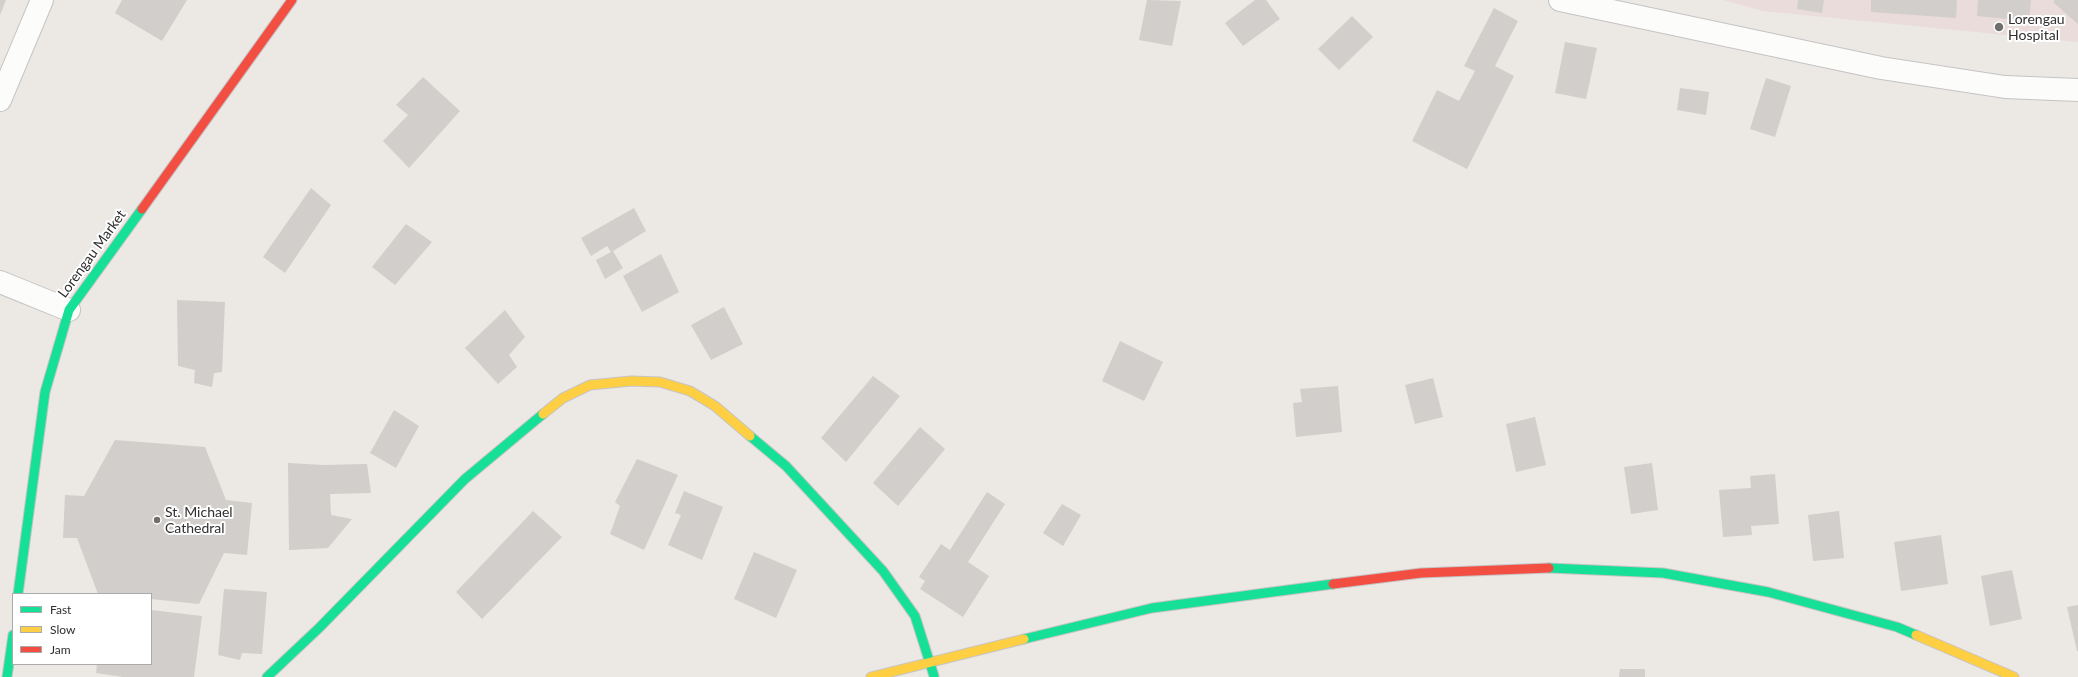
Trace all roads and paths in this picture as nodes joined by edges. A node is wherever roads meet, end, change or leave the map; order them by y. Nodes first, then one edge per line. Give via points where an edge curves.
1 (42, 0) edge
2 (292, 0) edge
3 (1560, 0) edge
4 (2078, 90) edge
5 (0, 100) edge
6 (0, 282) edge
7 (69, 310) junction
8 (18, 593) edge
9 (12, 642) edge
10 (931, 662) junction
11 (7, 677) edge
12 (267, 677) edge
13 (872, 677) edge
14 (934, 677) edge
15 (2014, 677) edge

1 - 5 street
2 - 7 street, Lorengau Market
3 - 4 street via 1881,68 2005,87
6 - 7 street
7 - 8 street, Lorengau Market via 45,392
9 - 11 street
10 - 12 street via 914,616 883,571 786,466 715,406 690,391 660,382 631,380 590,385 563,398 465,479 319,628
10 - 13 street
10 - 14 street
10 - 15 street via 1152,608 1421,572 1565,567 1663,573 1768,592 1896,627

